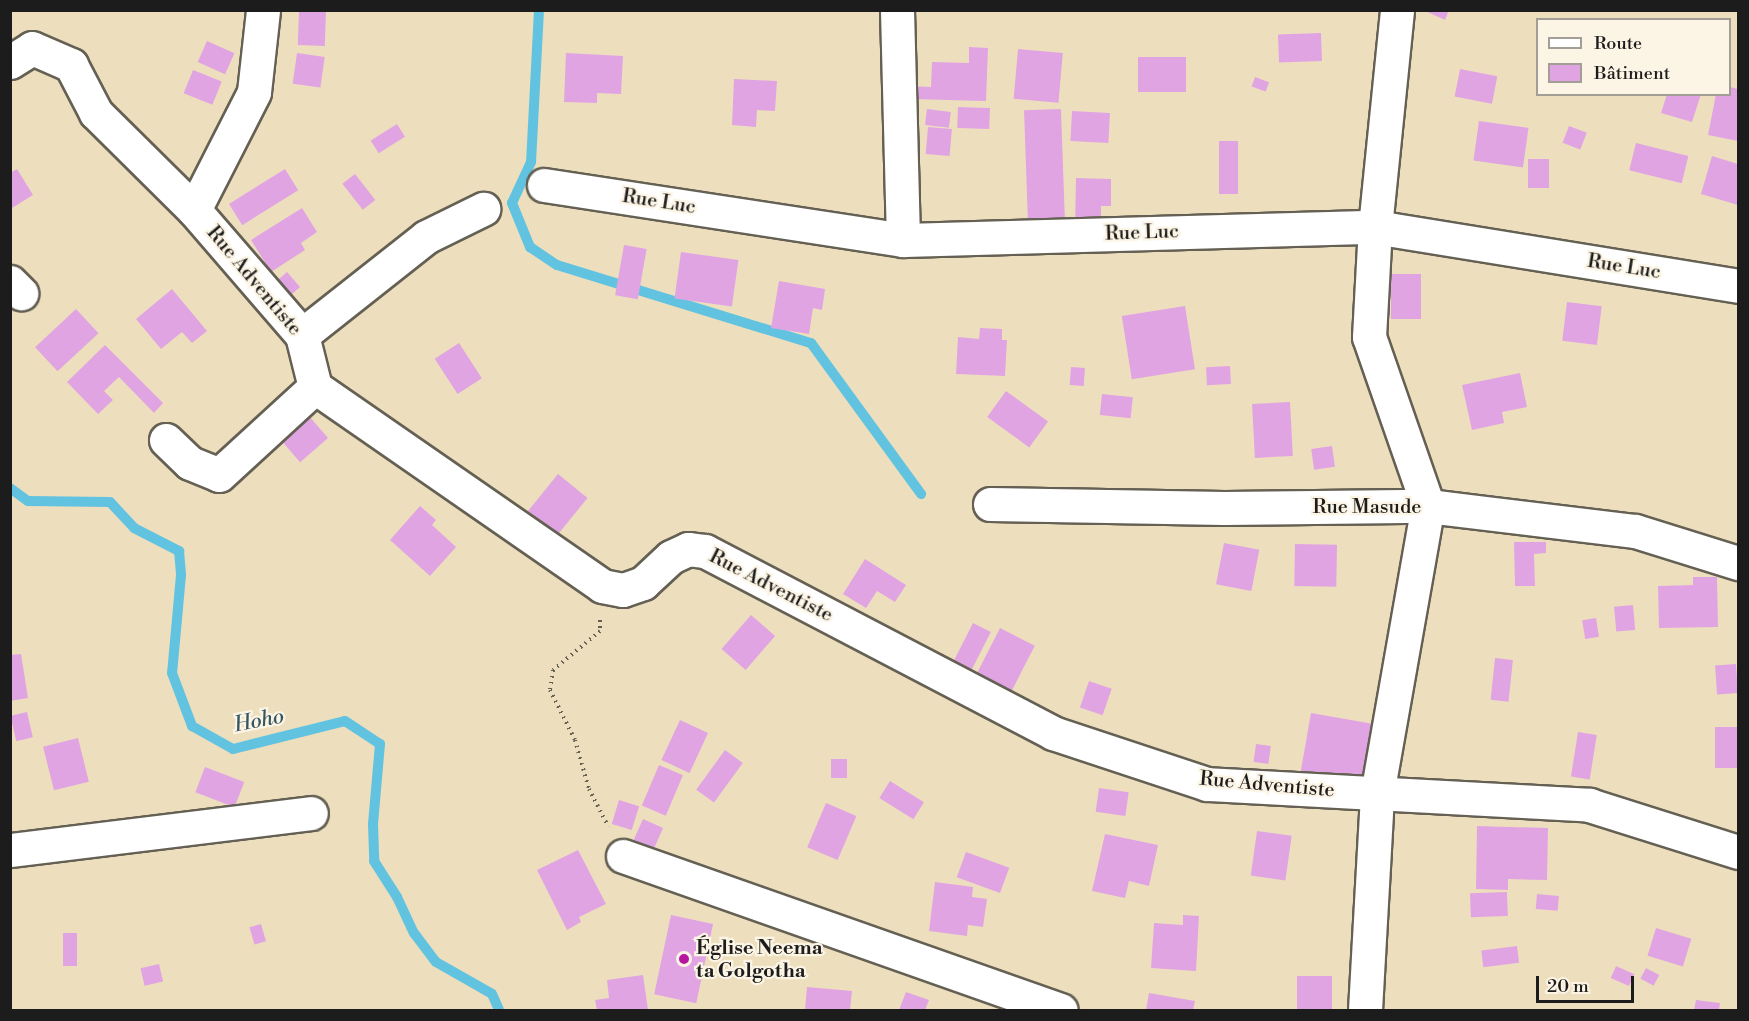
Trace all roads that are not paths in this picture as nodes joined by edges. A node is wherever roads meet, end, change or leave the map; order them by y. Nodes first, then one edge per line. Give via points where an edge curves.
1 (263, 10) edge
2 (897, 10) edge
3 (1397, 10) edge
4 (10, 62) edge
5 (544, 185) dead end
6 (483, 209) dead end
7 (194, 210) junction
8 (1375, 227) junction
9 (903, 240) junction
10 (1738, 286) edge
11 (302, 335) junction
12 (315, 387) junction
13 (166, 440) dead end
14 (990, 504) dead end
15 (1428, 506) junction
16 (1738, 563) edge
17 (1377, 794) junction
18 (311, 813) dead end
19 (10, 850) edge
20 (1738, 852) edge
21 (624, 856) road end
22 (1061, 1011) edge
23 (1365, 1011) edge

1 - 7 street via 254,92
2 - 9 street
3 - 8 street
4 - 7 street, Rue Adventiste via 32,48 71,65 96,113
5 - 9 street, Rue Luc
6 - 11 street via 426,237
7 - 11 street, Rue Adventiste
8 - 9 street, Rue Luc
8 - 10 street, Rue Luc
8 - 15 street via 1369,337
11 - 12 street, Rue Adventiste
12 - 13 street via 219,475 190,463
12 - 17 street, Rue Adventiste via 602,586 622,590 644,583 670,557 688,549 705,551 1053,733 1208,784
14 - 15 street, Rue Masude
15 - 16 street, Rue Masude via 1635,531
15 - 17 street
17 - 20 street, Rue Adventiste via 1588,805
17 - 23 street
18 - 19 street
21 - 22 street

